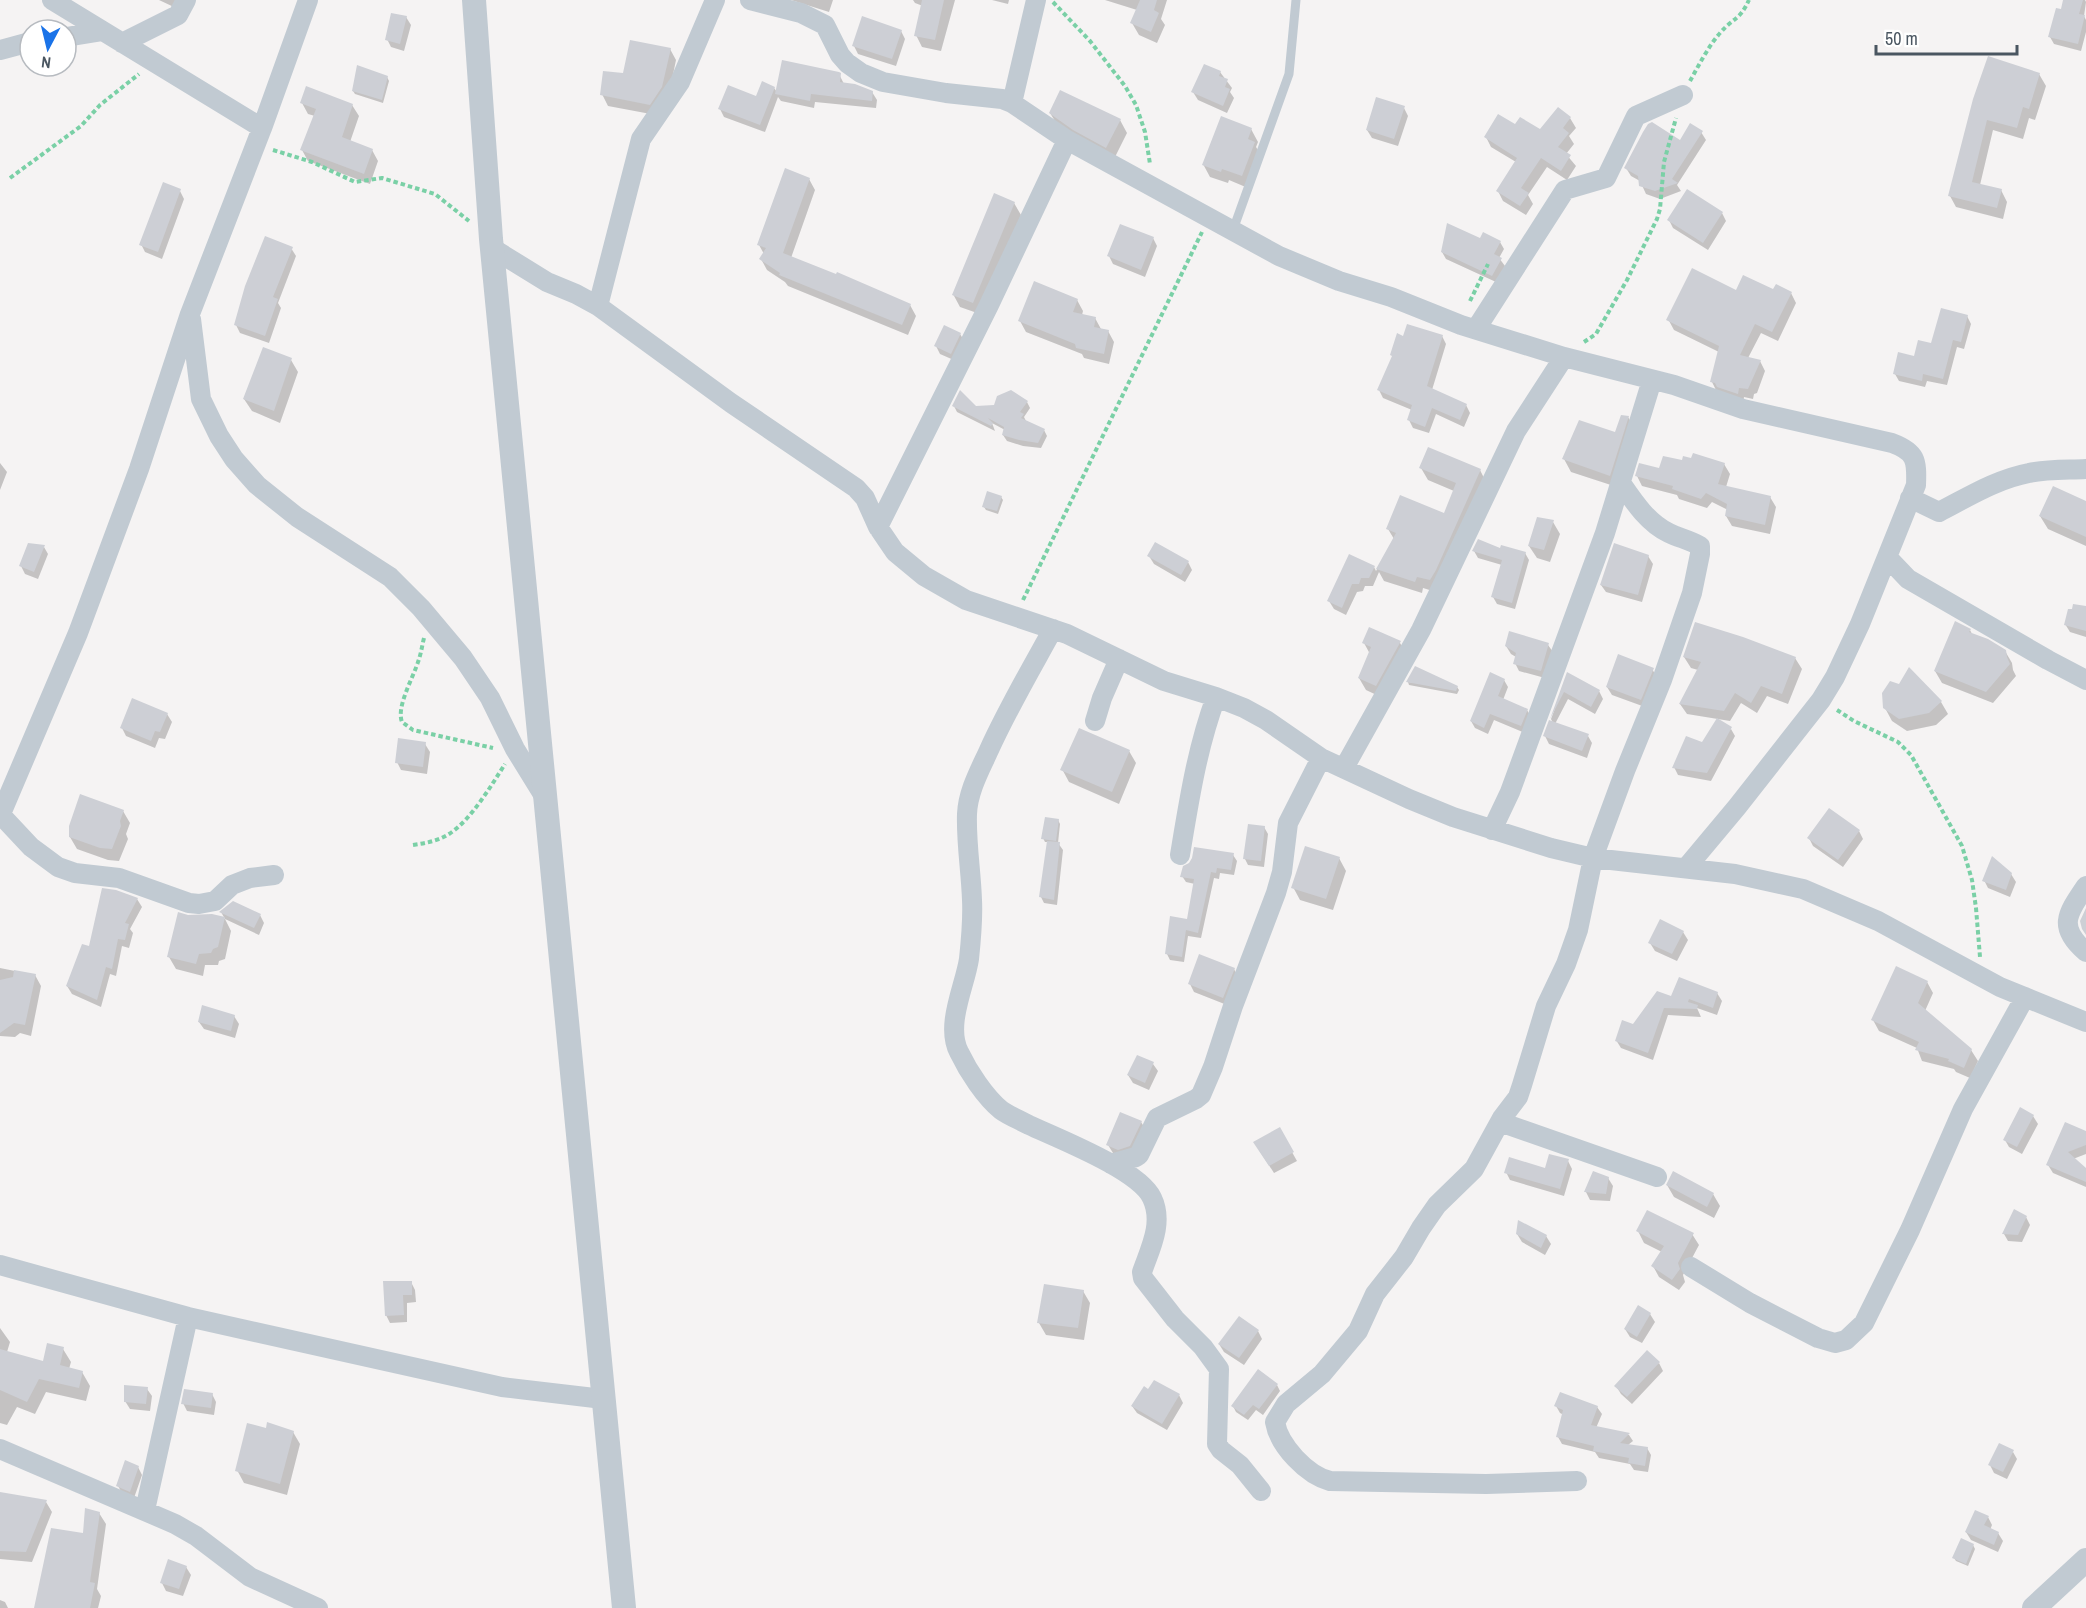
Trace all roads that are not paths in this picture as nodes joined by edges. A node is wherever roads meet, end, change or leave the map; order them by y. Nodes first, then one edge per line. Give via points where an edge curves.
1 (52, 0) edge
2 (186, 0) edge
3 (308, 0) edge
4 (474, 0) edge
5 (714, 0) edge
6 (750, 0) edge
7 (1036, 0) edge
8 (1296, 0) edge
9 (103, 31) junction
10 (78, 35) edge
11 (122, 43) junction
12 (18, 45) edge
13 (0, 50) edge
14 (1683, 95) road end
15 (1012, 103) junction
16 (258, 136) junction
17 (1067, 140) junction
18 (1233, 230) junction
19 (491, 243) junction
20 (598, 306) junction
21 (190, 314) junction
22 (1476, 329) junction
23 (1564, 357) junction
24 (1652, 380) junction
25 (2086, 469) edge
26 (1621, 483) junction
27 (1910, 498) junction
28 (878, 527) junction
29 (1887, 557) junction
30 (1053, 629) junction
31 (1119, 659) junction
32 (2086, 680) edge
33 (1216, 696) junction
34 (1095, 722) dead end
35 (1321, 758) junction
36 (1344, 768) junction
37 (5, 789) edge
38 (546, 799) junction
39 (0, 815) edge
40 (1492, 830) junction
41 (1180, 855) dead end
42 (1593, 858) junction
43 (1686, 868) junction
44 (274, 875) dead end
45 (2086, 886) edge
46 (2086, 952) edge
47 (2025, 998) junction
48 (2086, 1022) edge
49 (1500, 1122) junction
50 (1111, 1164) junction
51 (1657, 1177) dead end
52 (0, 1265) edge
53 (1691, 1267) dead end
54 (188, 1317) junction
55 (603, 1399) junction
56 (0, 1449) edge
57 (1577, 1481) dead end
58 (1261, 1491) dead end
59 (145, 1510) junction
60 (2086, 1560) edge
61 (318, 1608) edge
62 (624, 1608) edge
63 (2034, 1608) edge

1 - 9 street
2 - 11 street via 178,15
3 - 16 street
4 - 19 street
5 - 20 street via 680,82 640,139
6 - 15 street via 801,13 825,25 847,63 883,82
7 - 15 street
8 - 18 lane via 1289,74
9 - 10 street
9 - 11 street
11 - 16 street
12 - 13 street
14 - 22 street via 1636,116 1606,177 1565,190
15 - 17 street
16 - 21 street
17 - 18 street
17 - 28 street
18 - 22 street via 1279,256
19 - 20 street via 547,282
19 - 38 street
20 - 28 street via 731,404 856,488
21 - 37 street via 139,470 78,633 51,699
21 - 38 street via 201,399 234,459 257,485 297,517 390,577 429,617 484,690 514,751
22 - 23 street
23 - 24 street
23 - 36 street via 1516,431 1421,630
24 - 26 street
24 - 27 street via 1743,409 1904,447 1917,463 1916,485
25 - 27 street via 2031,472 1960,499 1939,512
26 - 40 street via 1546,698
26 - 42 street via 1656,525 1700,549 1692,593 1662,680
27 - 29 street
28 - 30 street via 896,552 924,576 966,600
29 - 32 street via 1908,579
29 - 43 street via 1860,624 1821,700
30 - 31 street
30 - 50 street via 1005,715 969,796 972,903 968,961 957,1006 955,1042 986,1097 1003,1112
31 - 33 street via 1164,681
31 - 34 street
33 - 35 street via 1266,720
33 - 41 street via 1197,756
35 - 36 street
35 - 50 street via 1288,823 1276,893 1201,1095 1157,1118 1139,1155
36 - 40 street via 1409,799
37 - 39 street
38 - 55 street
39 - 44 street via 31,847 58,867 119,878 189,903 215,901 232,885
40 - 42 street
42 - 43 street
42 - 49 street via 1578,930 1546,1006 1518,1097
43 - 47 street via 1803,889 1878,921
45 - 46 street via 2068,921 2070,935
47 - 48 street
47 - 53 street via 1963,1109 1864,1323 1846,1340 1835,1343 1818,1338
49 - 51 street
49 - 57 street via 1474,1168 1437,1205 1375,1294 1358,1331 1322,1374 1286,1404 1276,1418 1276,1427 1300,1465 1330,1481
50 - 58 street via 1143,1185 1152,1198 1157,1228 1143,1278 1219,1369 1217,1444
52 - 54 street
54 - 55 street via 502,1387
54 - 59 street
55 - 62 street
56 - 59 street
59 - 61 street via 196,1536 250,1576
60 - 63 street

